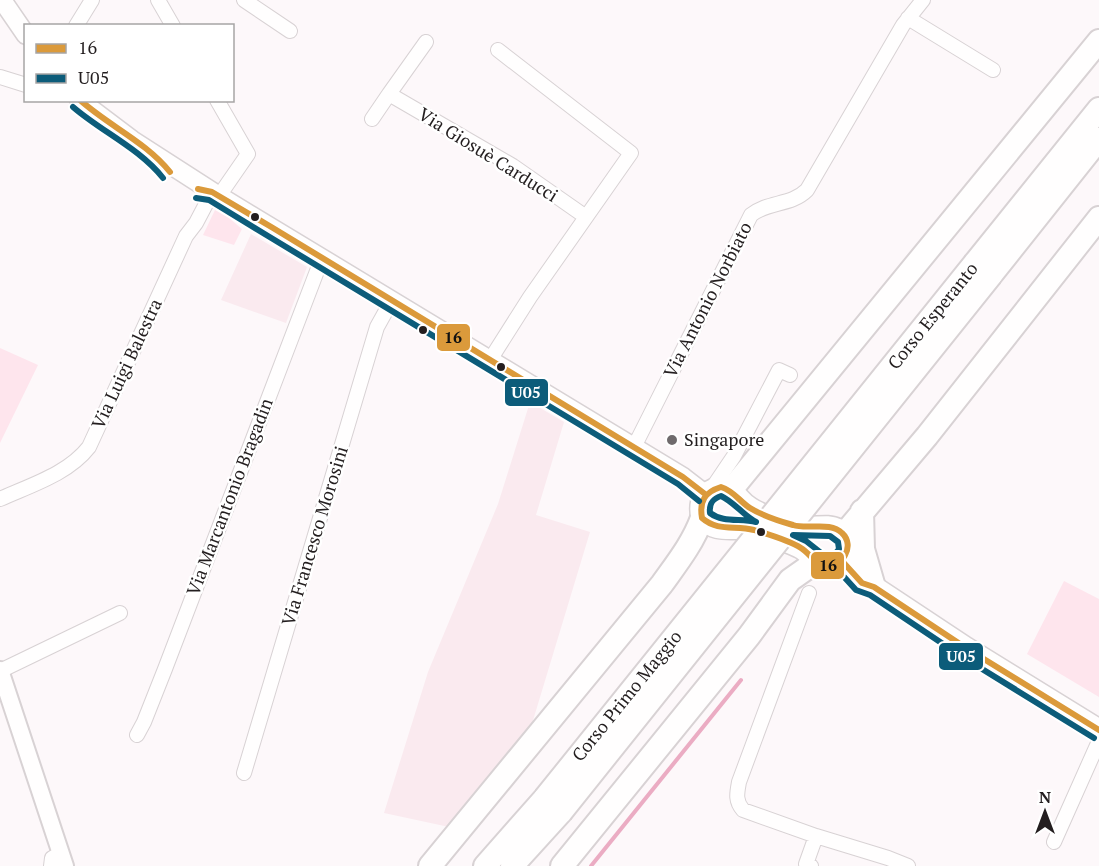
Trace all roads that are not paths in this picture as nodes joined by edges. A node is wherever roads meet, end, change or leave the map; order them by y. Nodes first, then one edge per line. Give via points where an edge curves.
1 (2, 0) edge
2 (92, 0) edge
3 (158, 0) edge
4 (244, 0) edge
5 (924, 0) edge
6 (908, 18) junction
7 (77, 24) edge
8 (172, 24) edge
9 (290, 31) dead end
10 (24, 32) edge
11 (1099, 41) edge
12 (426, 42) dead end
13 (498, 50) dead end
14 (993, 70) dead end
15 (0, 77) edge
16 (24, 84) edge
17 (389, 94) junction
18 (82, 102) edge
19 (218, 102) edge
20 (1099, 109) edge
21 (372, 119) dead end
22 (1099, 140) edge
23 (219, 196) junction
24 (586, 217) junction
25 (1099, 218) edge
26 (322, 258) junction
27 (983, 269) junction
28 (392, 300) junction
29 (490, 360) junction
30 (790, 375) dead end
31 (634, 447) junction
32 (716, 491) junction
33 (0, 499) edge
34 (862, 511) junction
35 (702, 518) junction
36 (776, 527) junction
37 (844, 533) junction
38 (817, 561) junction
39 (842, 561) junction
40 (874, 587) junction
41 (809, 593) dead end
42 (120, 613) dead end
43 (0, 670) edge
44 (3, 691) edge
45 (1099, 730) edge
46 (137, 735) dead end
47 (1099, 741) edge
48 (244, 773) dead end
49 (816, 836) junction
50 (1054, 842) dead end
51 (59, 862) edge
52 (430, 866) edge
53 (485, 866) edge
54 (512, 866) edge
55 (562, 866) edge
56 (812, 866) edge
57 (908, 866) edge

1 - 10 main road
2 - 7 street
3 - 8 street
4 - 9 street
5 - 6 street, Via Antonio Norbiato
6 - 14 street
6 - 31 street, Via Antonio Norbiato via 807,190 799,198 759,208 751,215
11 - 32 highway
12 - 17 street
13 - 24 street via 631,153
15 - 16 street
17 - 21 street
17 - 24 street, Via Giosuè Carducci via 513,166
18 - 23 main road
19 - 23 street, Via Luigi Balestra via 248,154
20 - 27 highway, Corso Esperanto
22 - 27 highway, Corso Esperanto
23 - 26 main road
23 - 33 street, Via Luigi Balestra via 206,204 186,236 89,447 65,469
24 - 29 street
25 - 34 highway via 927,436
26 - 28 main road
26 - 46 street, Via Marcantonio Bragadin
27 - 36 highway, Corso Esperanto, bridge
28 - 29 main road
28 - 48 street, Via Francesco Morosini via 377,327
29 - 31 main road
30 - 32 street via 779,370
31 - 32 main road via 682,477
32 - 35 main road via 702,501
32 - 37 main road via 736,493 746,506 804,529 828,526
34 - 37 highway
34 - 40 highway via 863,549
35 - 38 main road via 711,527 754,531 798,547
35 - 52 highway via 697,533 662,584
36 - 53 highway, Corso Primo Maggio, bridge
36 - 54 highway, Corso Primo Maggio, bridge via 561,812
37 - 39 main road via 848,552
38 - 39 main road via 829,566
38 - 55 highway via 790,580
39 - 40 main road via 862,583
40 - 45 main road
41 - 49 street via 736,795 743,810
42 - 43 street
43 - 44 street
44 - 51 street
47 - 50 street
49 - 56 street via 806,864
49 - 57 street

